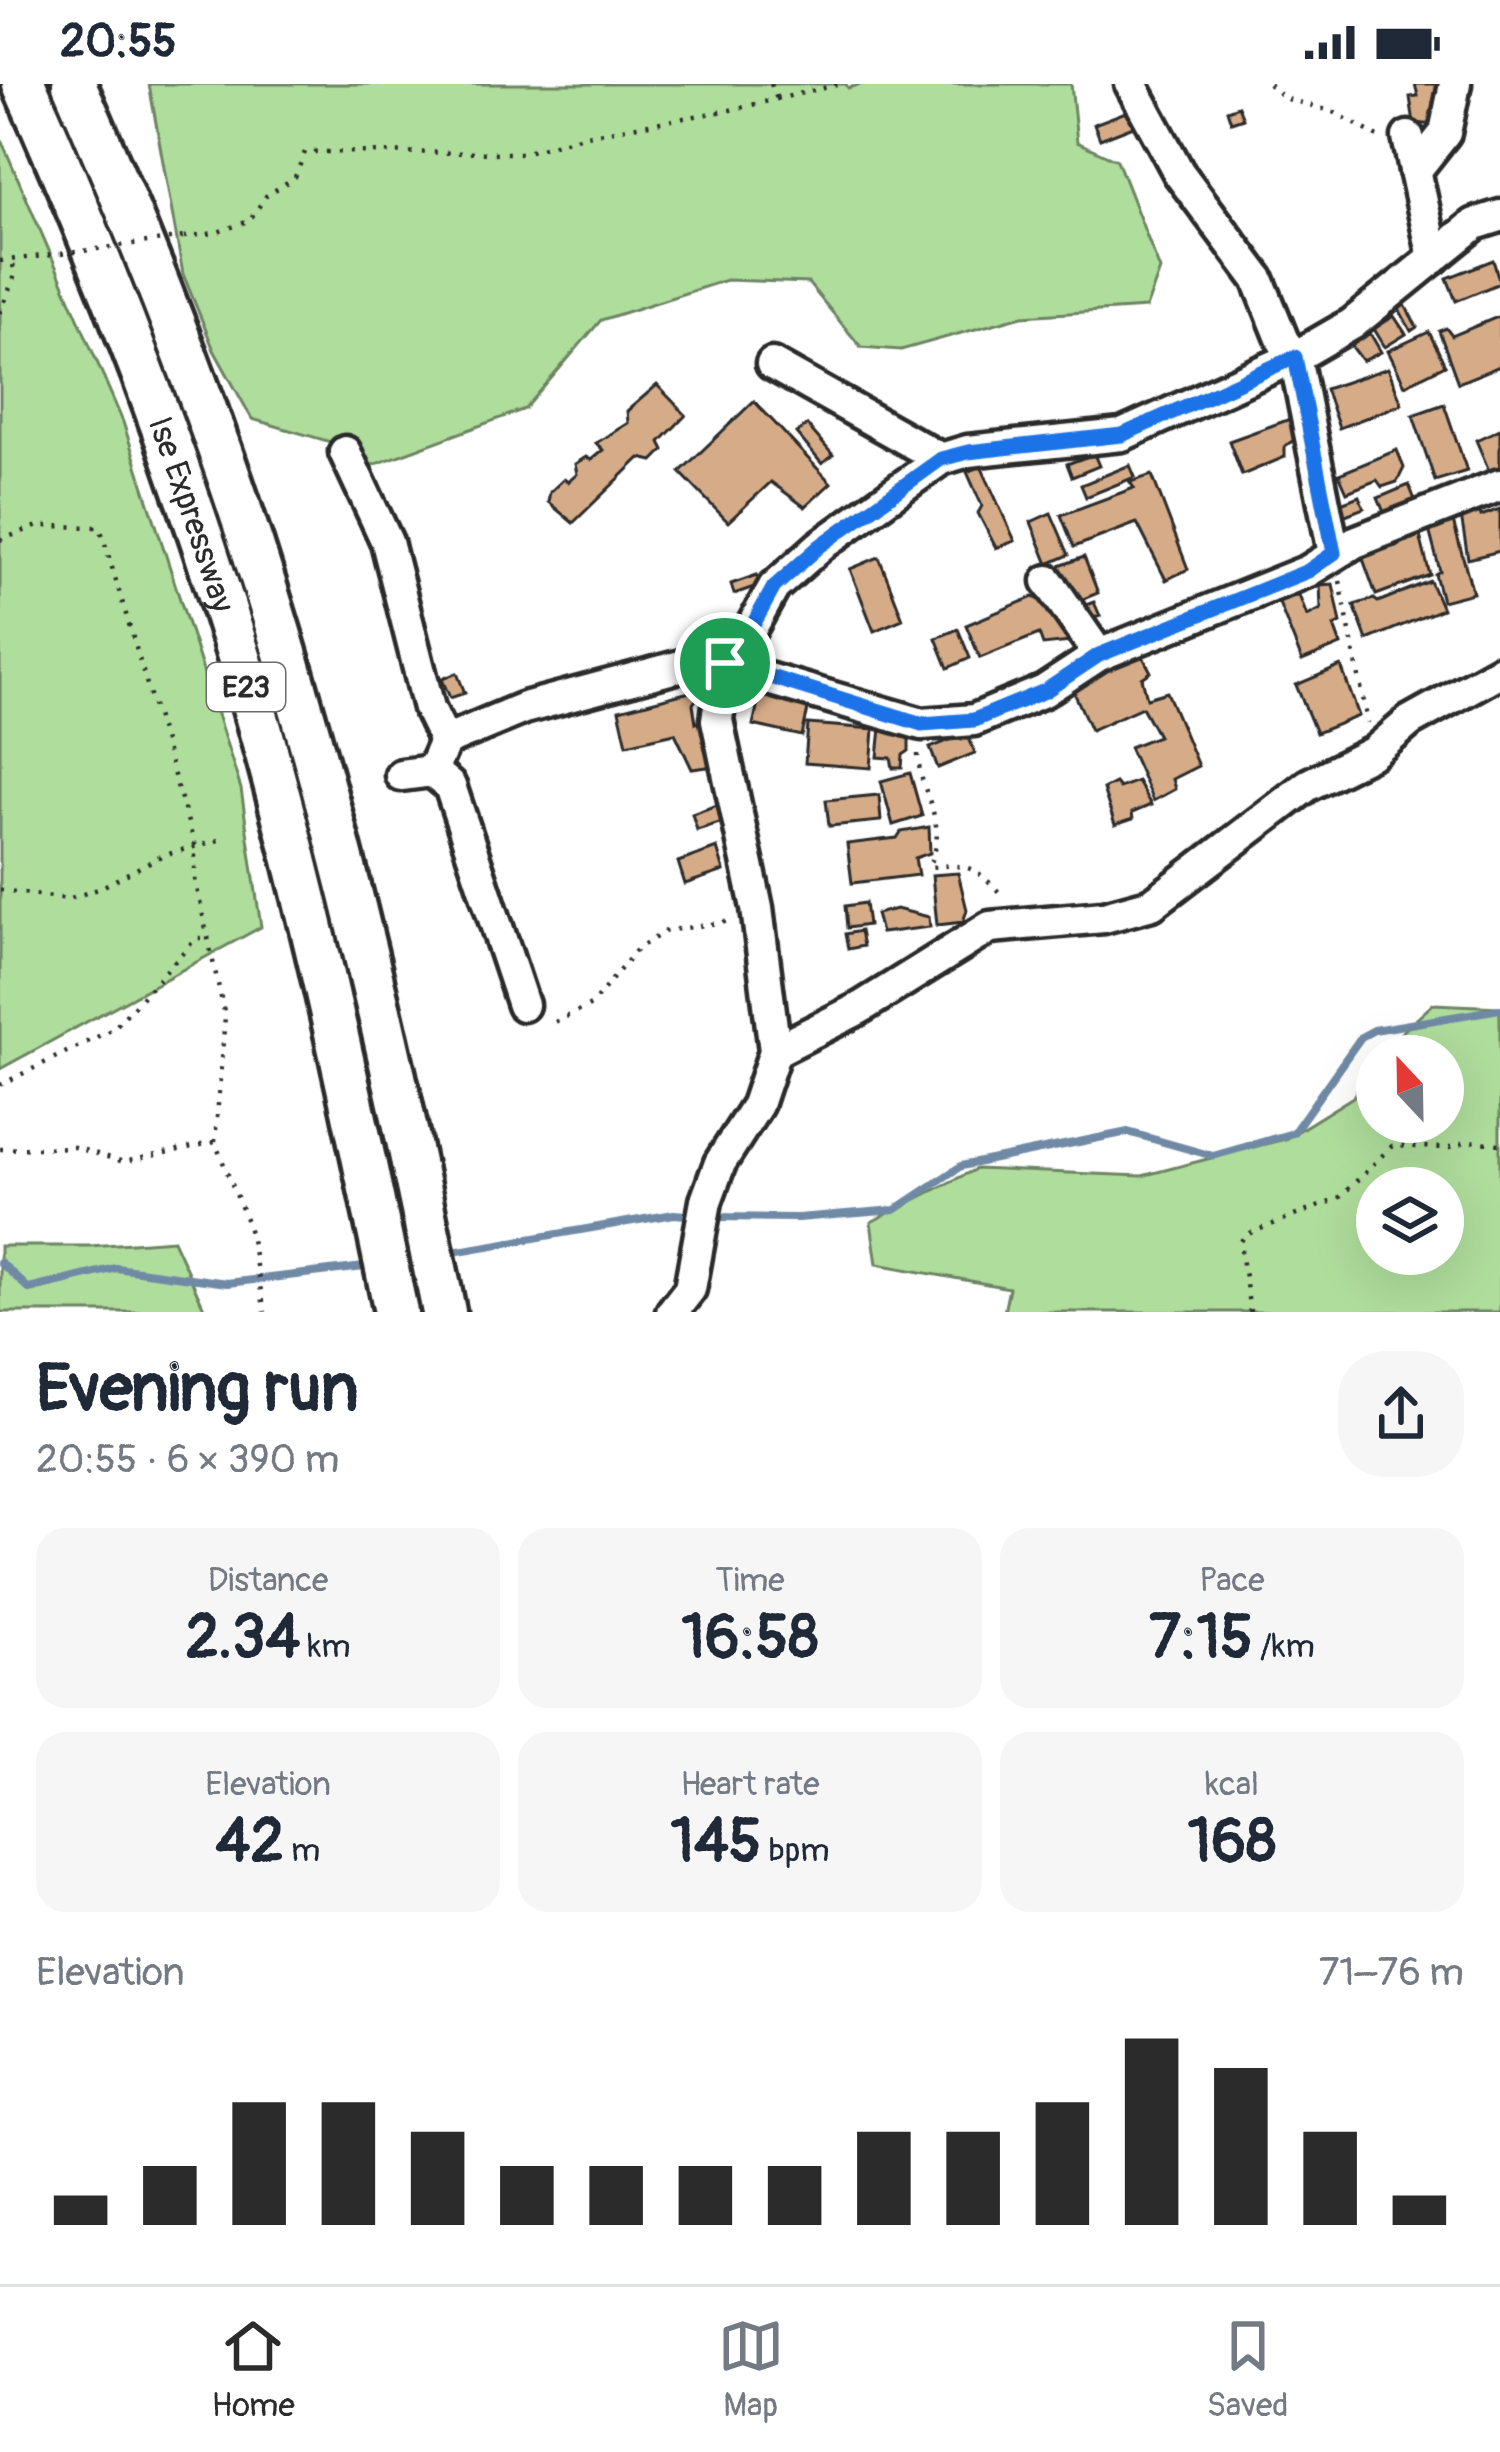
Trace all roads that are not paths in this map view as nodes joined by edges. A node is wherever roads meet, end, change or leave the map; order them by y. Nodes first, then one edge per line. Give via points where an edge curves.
1 (25, 84) edge
2 (74, 84) edge
3 (1131, 84) edge
4 (1455, 84) edge
5 (1500, 216) edge
6 (1434, 257) junction
7 (1295, 357) junction
8 (772, 364) dead end
9 (345, 452) dead end
10 (941, 459) junction
11 (1500, 485) edge
12 (1334, 553) junction
13 (1048, 581) dead end
14 (1099, 655) junction
15 (725, 663) junction
16 (1500, 671) edge
17 (446, 741) junction
18 (523, 1005) dead end
19 (775, 1051) junction
20 (395, 1312) edge
21 (444, 1312) edge
22 (672, 1312) edge

1 - 20 highway, Ise Expressway / E23 via 220,595 279,804
2 - 21 highway, Ise Expressway / E23 via 191,372 265,587 403,1104
3 - 7 street via 1179,173 1258,279
4 - 6 street via 1445,134 1412,154
5 - 6 street via 1475,224
6 - 7 street via 1352,324
7 - 10 street via 1122,435
7 - 12 street
8 - 10 street
9 - 17 street via 387,542 428,708
10 - 15 street via 774,587
11 - 12 street
12 - 14 street via 1308,571
13 - 14 street
14 - 15 street via 1045,691 974,720 922,724
15 - 17 street via 703,660 524,708
15 - 19 street via 717,720 757,908
16 - 19 street via 1308,785 1152,904 1104,917 990,927
17 - 18 street via 417,773 450,786
19 - 22 street via 757,1105 720,1163 690,1289

